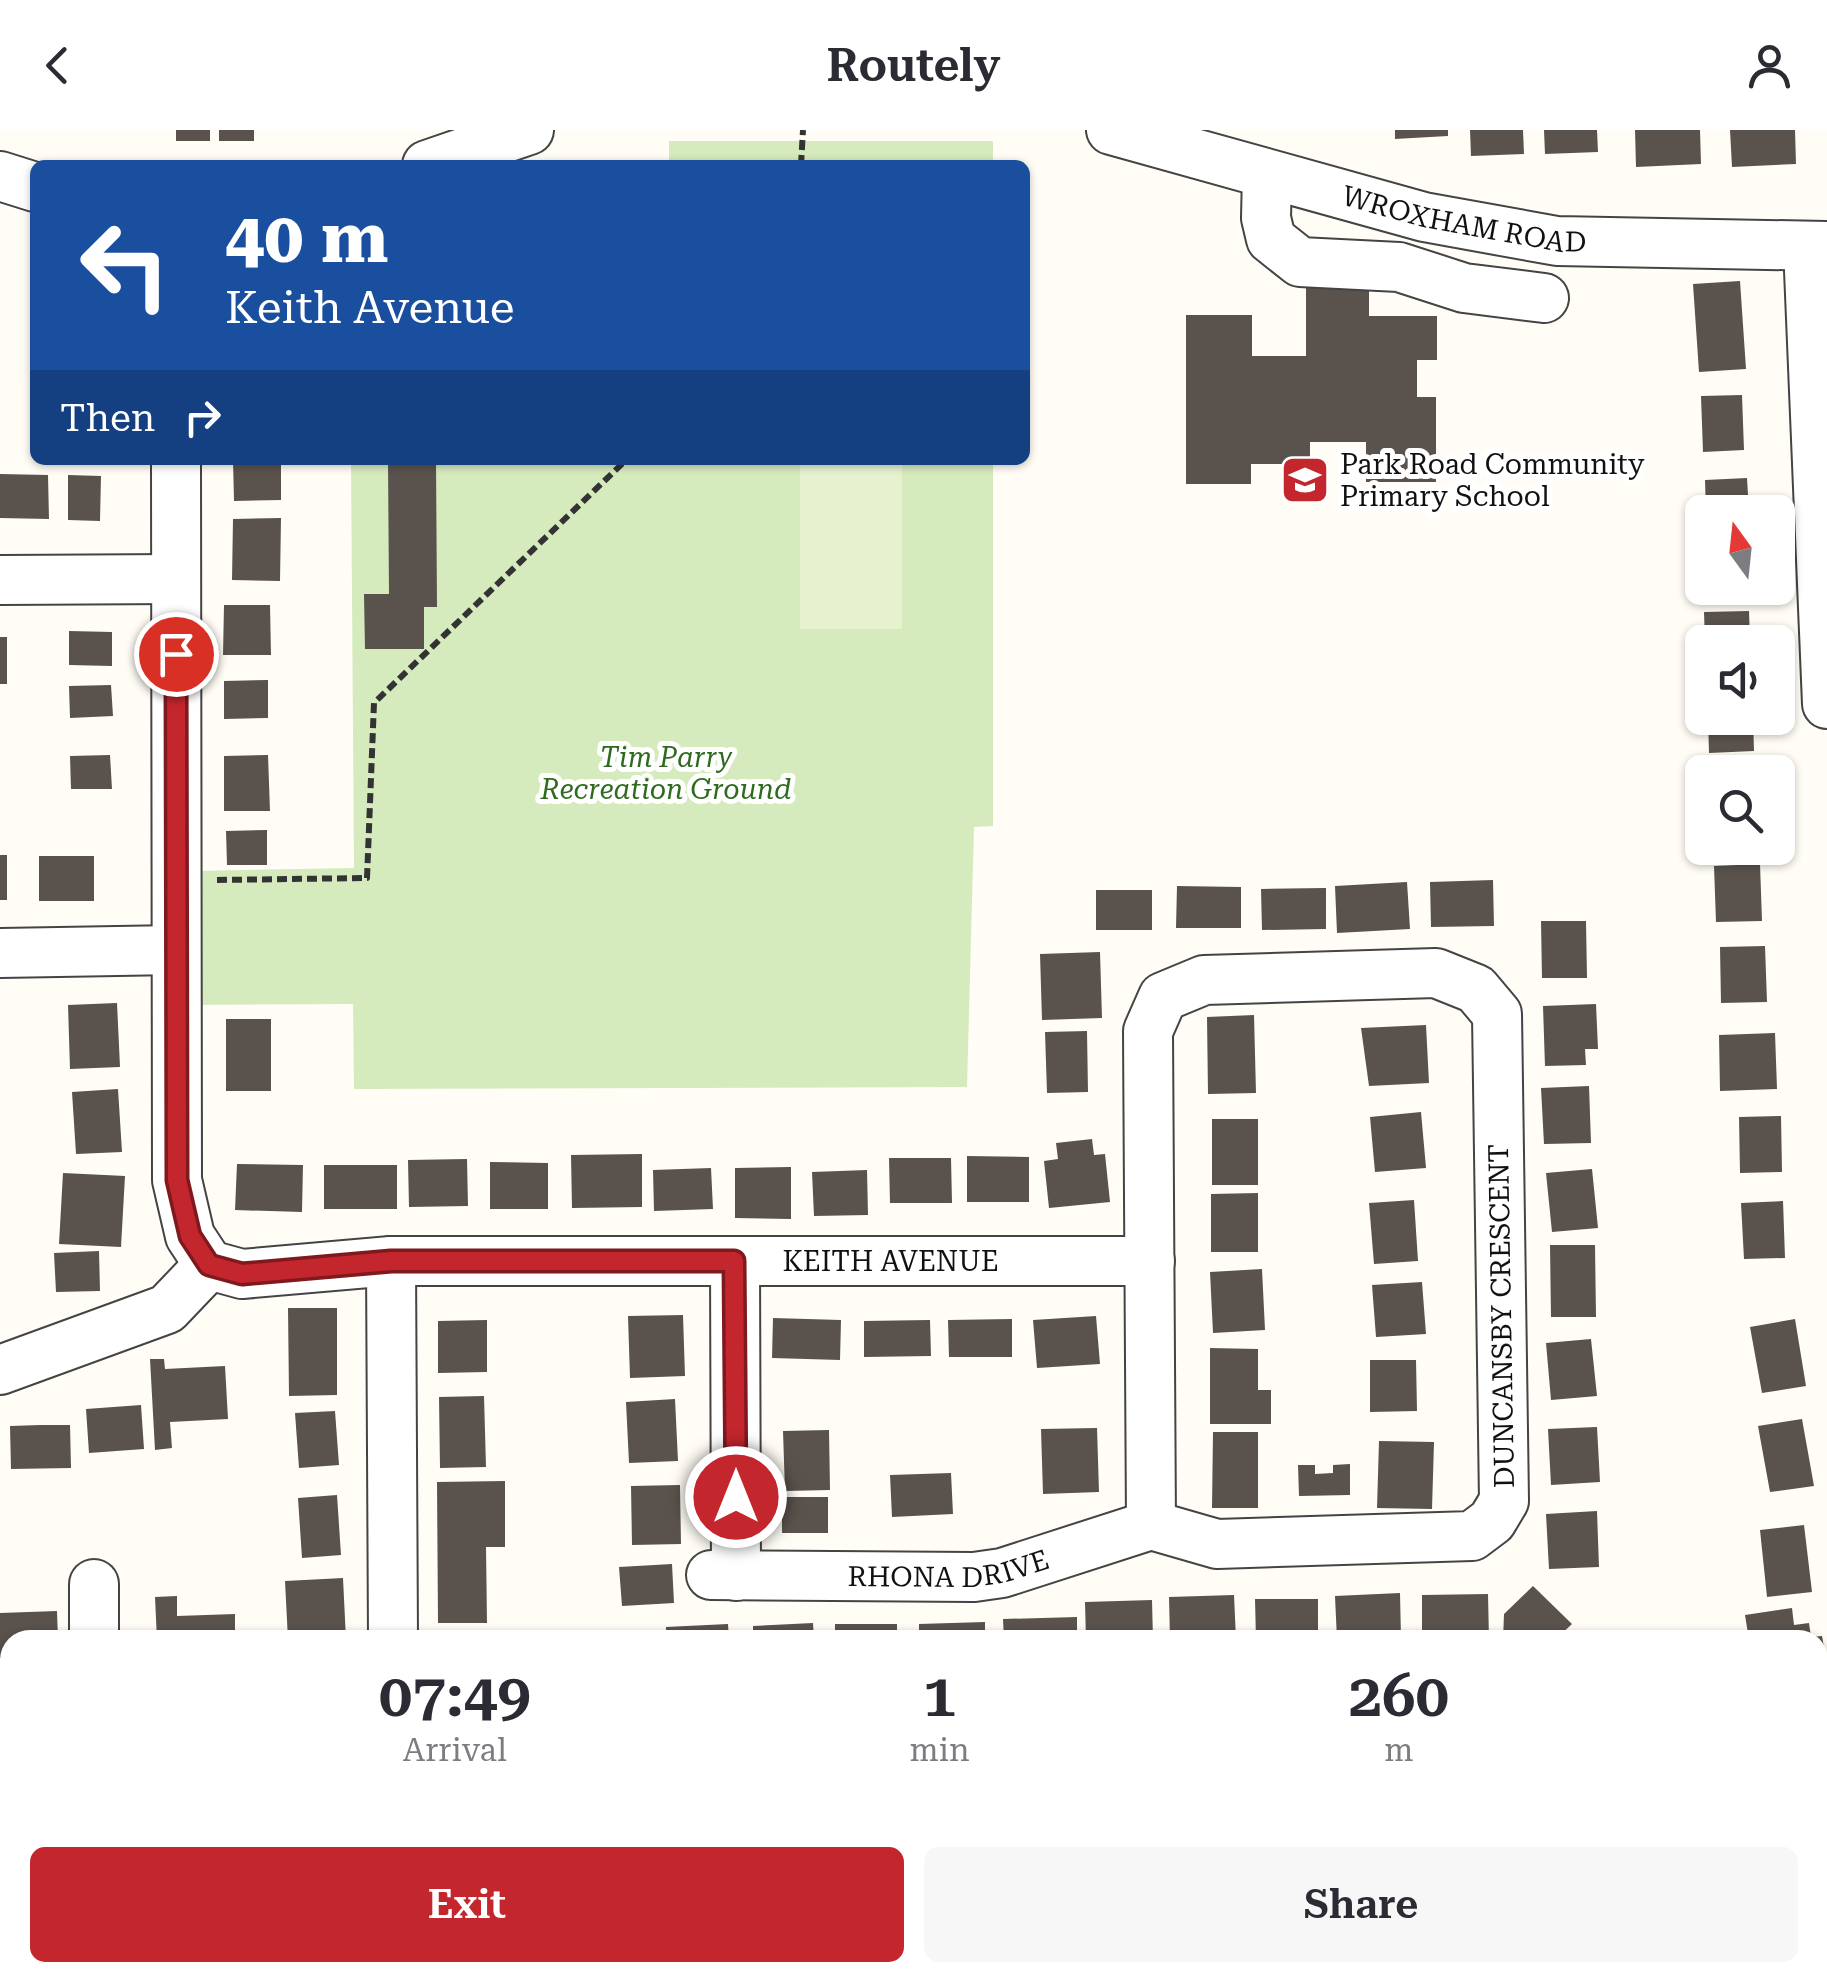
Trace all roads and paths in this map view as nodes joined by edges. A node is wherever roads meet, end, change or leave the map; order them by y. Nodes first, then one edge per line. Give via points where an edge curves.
1 (530, 130) edge
2 (802, 130) edge
3 (1111, 130) edge
4 (442, 160) edge
5 (801, 160) edge
6 (1267, 174) junction
7 (0, 176) edge
8 (30, 185) edge
9 (1818, 246) edge
10 (1544, 298) dead end
11 (176, 465) edge
12 (621, 465) edge
13 (176, 579) junction
14 (0, 580) edge
15 (1827, 704) edge
16 (176, 880) junction
17 (176, 950) junction
18 (0, 953) edge
19 (391, 1261) junction
20 (734, 1261) junction
21 (1150, 1261) junction
22 (209, 1265) junction
23 (0, 1370) edge
24 (1151, 1525) junction
25 (94, 1584) dead end
26 (94, 1630) edge
27 (393, 1630) edge

1 - 4 street
2 - 5 path
3 - 6 street, WROXHAM ROAD
6 - 9 street, WROXHAM ROAD via 1424,217 1557,242
6 - 10 street via 1271,239 1300,262 1399,267 1464,288
7 - 8 street
9 - 15 street
11 - 13 street
12 - 16 path via 374,703 367,878
13 - 14 street
13 - 16 street
16 - 17 street
17 - 18 street
17 - 22 street via 177,1180 190,1236
19 - 20 street, KEITH AVENUE
19 - 22 street, KEITH AVENUE via 242,1274
19 - 27 street
20 - 21 street, KEITH AVENUE
20 - 24 street, RHONA DRIVE via 724,1576 1002,1573
21 - 24 street, DUNCANSBY CRESCENT
21 - 24 street, DUNCANSBY CRESCENT via 1148,1032 1163,997 1204,980 1436,973 1476,989 1496,1014 1504,1501 1492,1522 1472,1536 1217,1544
22 - 23 street via 167,1309
25 - 26 street

